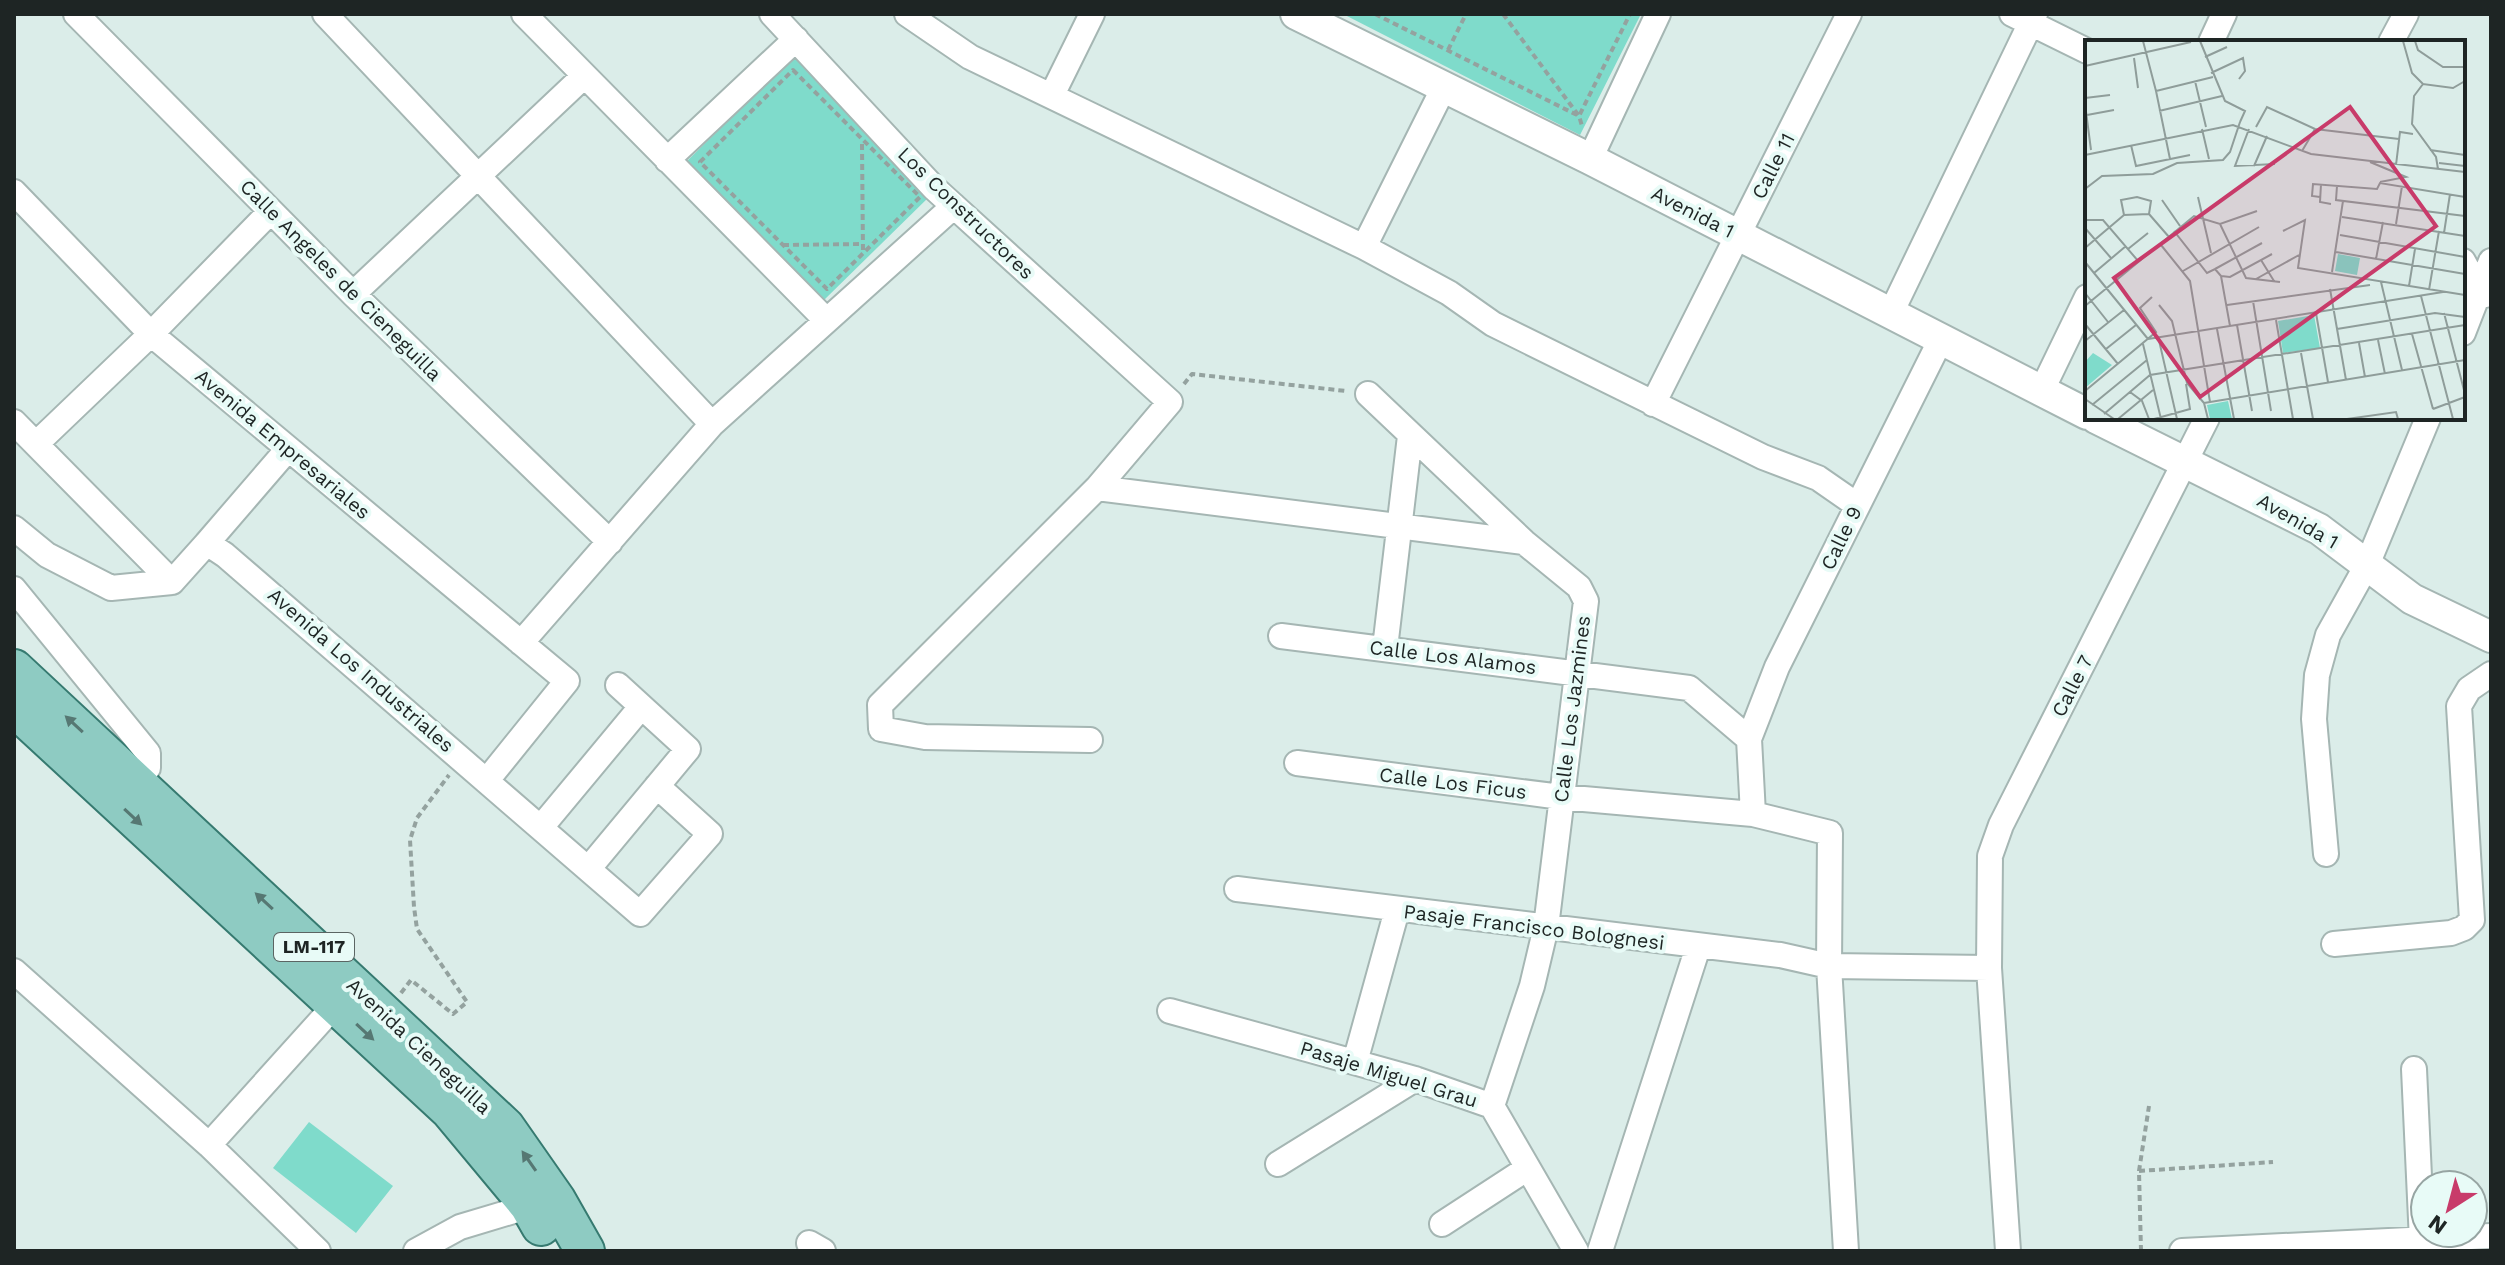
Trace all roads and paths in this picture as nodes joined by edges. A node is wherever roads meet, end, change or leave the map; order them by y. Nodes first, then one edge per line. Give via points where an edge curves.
1 (76, 14) edge
2 (325, 14) edge
3 (524, 14) edge
4 (772, 14) edge
5 (907, 14) edge
6 (1092, 14) edge
7 (1296, 14) edge
8 (1375, 14) edge
9 (1466, 14) edge
10 (1503, 14) edge
11 (1630, 14) edge
12 (1658, 14) edge
13 (1849, 14) edge
14 (2224, 14) edge
15 (2406, 14) edge
16 (2026, 17) edge
17 (796, 39) junction
18 (2212, 40) edge
19 (2392, 40) edge
20 (1448, 50) junction
21 (2085, 50) edge
22 (583, 77) junction
23 (1443, 89) junction
24 (1052, 95) junction
25 (1579, 116) junction
26 (862, 139) junction
27 (1590, 159) junction
28 (667, 160) junction
29 (478, 174) junction
30 (14, 192) edge
31 (954, 206) junction
32 (271, 211) junction
33 (1738, 235) junction
34 (863, 244) junction
35 (783, 245) junction
36 (1364, 247) junction
37 (863, 253) junction
38 (2491, 261) edge
39 (2465, 264) edge
40 (353, 294) junction
41 (2485, 295) edge
42 (2085, 301) edge
43 (1890, 315) junction
44 (826, 320) junction
45 (2465, 330) edge
46 (151, 334) junction
47 (1940, 341) junction
48 (2041, 392) junction
49 (1368, 394) joint
50 (1170, 402) junction
51 (1653, 404) junction
52 (2085, 413) edge
53 (2100, 420) edge
54 (2206, 420) edge
55 (2427, 420) edge
56 (14, 422) edge
57 (712, 424) junction
58 (1410, 436) junction
59 (36, 444) junction
60 (288, 449) junction
61 (2187, 461) junction
62 (1097, 488) junction
63 (1857, 505) junction
64 (1401, 526) junction
65 (14, 528) edge
66 (610, 542) junction
67 (1524, 542) junction
68 (207, 543) junction
69 (2367, 565) junction
70 (172, 582) junction
71 (14, 589) edge
72 (1281, 636) dead end
73 (2491, 637) edge
74 (521, 643) junction
75 (1385, 648) junction
76 (14, 669) edge
77 (1577, 672) junction
78 (2491, 674) edge
79 (618, 685) dead end
80 (14, 707) edge
81 (641, 707) junction
82 (1749, 739) junction
83 (1090, 740) dead end
84 (463, 757) junction
85 (1297, 763) dead end
86 (488, 779) junction
87 (137, 782) junction
88 (657, 786) junction
89 (1561, 797) junction
90 (1753, 814) junction
91 (542, 826) junction
92 (2326, 854) dead end
93 (589, 868) junction
94 (1237, 889) dead end
95 (1397, 910) junction
96 (1546, 927) junction
97 (2334, 944) dead end
98 (1698, 947) junction
99 (1829, 966) junction
100 (1989, 968) junction
101 (14, 971) edge
102 (336, 1004) junction
103 (398, 1004) dead end
104 (1170, 1011) dead end
105 (1355, 1062) junction
106 (2414, 1069) dead end
107 (1415, 1079) junction
108 (1492, 1106) junction
109 (2149, 1106) dead end
110 (209, 1145) junction
111 (2273, 1162) dead end
112 (1278, 1164) dead end
113 (1528, 1168) junction
114 (2419, 1169) edge
115 (2139, 1171) junction
116 (542, 1202) junction
117 (1442, 1224) dead end
118 (2409, 1242) edge
119 (2248, 1250) edge
120 (318, 1251) edge
121 (416, 1251) edge
122 (556, 1251) edge
123 (585, 1251) edge
124 (1576, 1251) edge
125 (1600, 1251) edge
126 (1846, 1251) edge
127 (2008, 1251) edge
128 (2141, 1251) edge
129 (2182, 1251) edge

1 - 32 street, Calle Angeles de Cieneguilla
2 - 29 street
3 - 22 street
4 - 17 street, Los Constructores
5 - 24 street via 970,57
6 - 24 street
7 - 23 street, Avenida 1
8 - 20 path
9 - 20 path
10 - 25 path
11 - 25 path
12 - 27 street
13 - 33 street, Calle 11
14 - 18 street
15 - 19 street
16 - 21 street
16 - 43 street
17 - 28 street
17 - 31 street, Los Constructores
20 - 25 path
22 - 28 street
22 - 29 street
23 - 27 street, Avenida 1
23 - 36 street
24 - 36 street
25 - 27 path
26 - 34 path
26 - 35 path via 793,70 700,162
26 - 37 path via 920,197
27 - 33 street, Avenida 1
28 - 44 street
29 - 40 street
29 - 57 street
30 - 46 street, Avenida Empresariales
31 - 44 street
31 - 50 street, Los Constructores
32 - 40 street, Calle Angeles de Cieneguilla
32 - 46 street
33 - 43 street, Avenida 1
33 - 51 street, Calle 11
34 - 35 path
34 - 37 path
35 - 37 path via 827,289
36 - 51 street via 1449,293 1493,324
38 - 41 street
39 - 41 street
40 - 66 street, Calle Angeles de Cieneguilla
41 - 45 street
42 - 48 street
43 - 47 street, Avenida 1
44 - 57 street
46 - 59 street
46 - 60 street, Avenida Empresariales
47 - 48 street, Avenida 1
47 - 63 street, Calle 9
48 - 52 street, Avenida 1
49 - 50 path via 1192,374
49 - 58 street, Calle Los Jazmines
50 - 62 street
51 - 63 street via 1797,468
53 - 61 street, Avenida 1
54 - 61 street, Calle 7
55 - 69 street
56 - 59 street
57 - 66 street
58 - 64 street
58 - 67 street, Calle Los Jazmines
59 - 70 street
60 - 68 street
60 - 74 street, Avenida Empresariales
61 - 69 street, Avenida 1 via 2319,529
61 - 100 street, Calle 7 via 2001,825 1990,856
62 - 64 street
62 - 83 street via 880,705 881,729 925,737
63 - 82 street, Calle 9 via 1777,667
64 - 67 street
64 - 75 street
65 - 70 street via 47,555 111,588
66 - 74 street
67 - 77 street, Calle Los Jazmines via 1584,595
68 - 70 street
68 - 84 street, Avenida Los Industriales
69 - 73 street, Avenida 1 via 2412,599
69 - 92 street via 2328,635 2317,675 2314,719
71 - 87 street via 148,753 148,768
72 - 75 street, Calle Los Alamos
74 - 86 street, Avenida Empresariales via 567,681
75 - 77 street, Calle Los Alamos
87 -> 76 main road, Avenida Cieneguilla / LM-117
77 - 82 street, Calle Los Alamos via 1689,688
77 - 89 street, Calle Los Jazmines
78 - 97 street via 2469,689 2459,706 2472,920 2451,933
79 - 81 street
80 -> 102 main road, Avenida Cieneguilla / LM-117
81 - 88 street via 688,749
81 - 91 street
82 - 90 street
84 - 86 street, Avenida Los Industriales
84 - 103 path via 417,818 410,840 417,929 467,1002 453,1014 411,980
85 - 89 street, Calle Los Ficus
86 - 91 street, Avenida Los Industriales
116 -> 87 main road, Avenida Cieneguilla / LM-117 via 505,1127
88 - 93 street
88 - 93 street, Avenida Los Industriales via 710,834 640,914
89 - 90 street, Calle Los Ficus
89 - 96 street, Calle Los Jazmines
90 - 99 street, Calle Los Ficus via 1830,833
91 - 93 street, Avenida Los Industriales
94 - 95 street, Pasaje Francisco Bolognesi
95 - 96 street, Pasaje Francisco Bolognesi
95 - 105 street
96 - 98 street, Pasaje Francisco Bolognesi
96 - 108 street, Calle Los Jazmines
98 - 99 street, Pasaje Francisco Bolognesi
98 - 125 street
99 - 100 street, Pasaje Francisco Bolognesi
99 - 126 street
100 - 127 street, Calle 7
101 - 110 street
102 - 110 street
102 -> 116 main road, Avenida Cieneguilla / LM-117
104 - 105 street, Pasaje Miguel Grau
105 - 107 street, Pasaje Miguel Grau
106 - 114 street
107 - 108 street, Pasaje Miguel Grau
107 - 112 street
108 - 113 street, Pasaje Miguel Grau
109 - 115 path
110 - 120 street
111 - 115 path
113 - 117 street
113 - 124 street, Pasaje Miguel Grau
115 - 128 path
116 - 121 street via 460,1227
116 - 122 main road, Avenida Cieneguilla / LM-117
116 - 123 main road, Avenida Cieneguilla / LM-117
118 - 119 street
119 - 129 street

